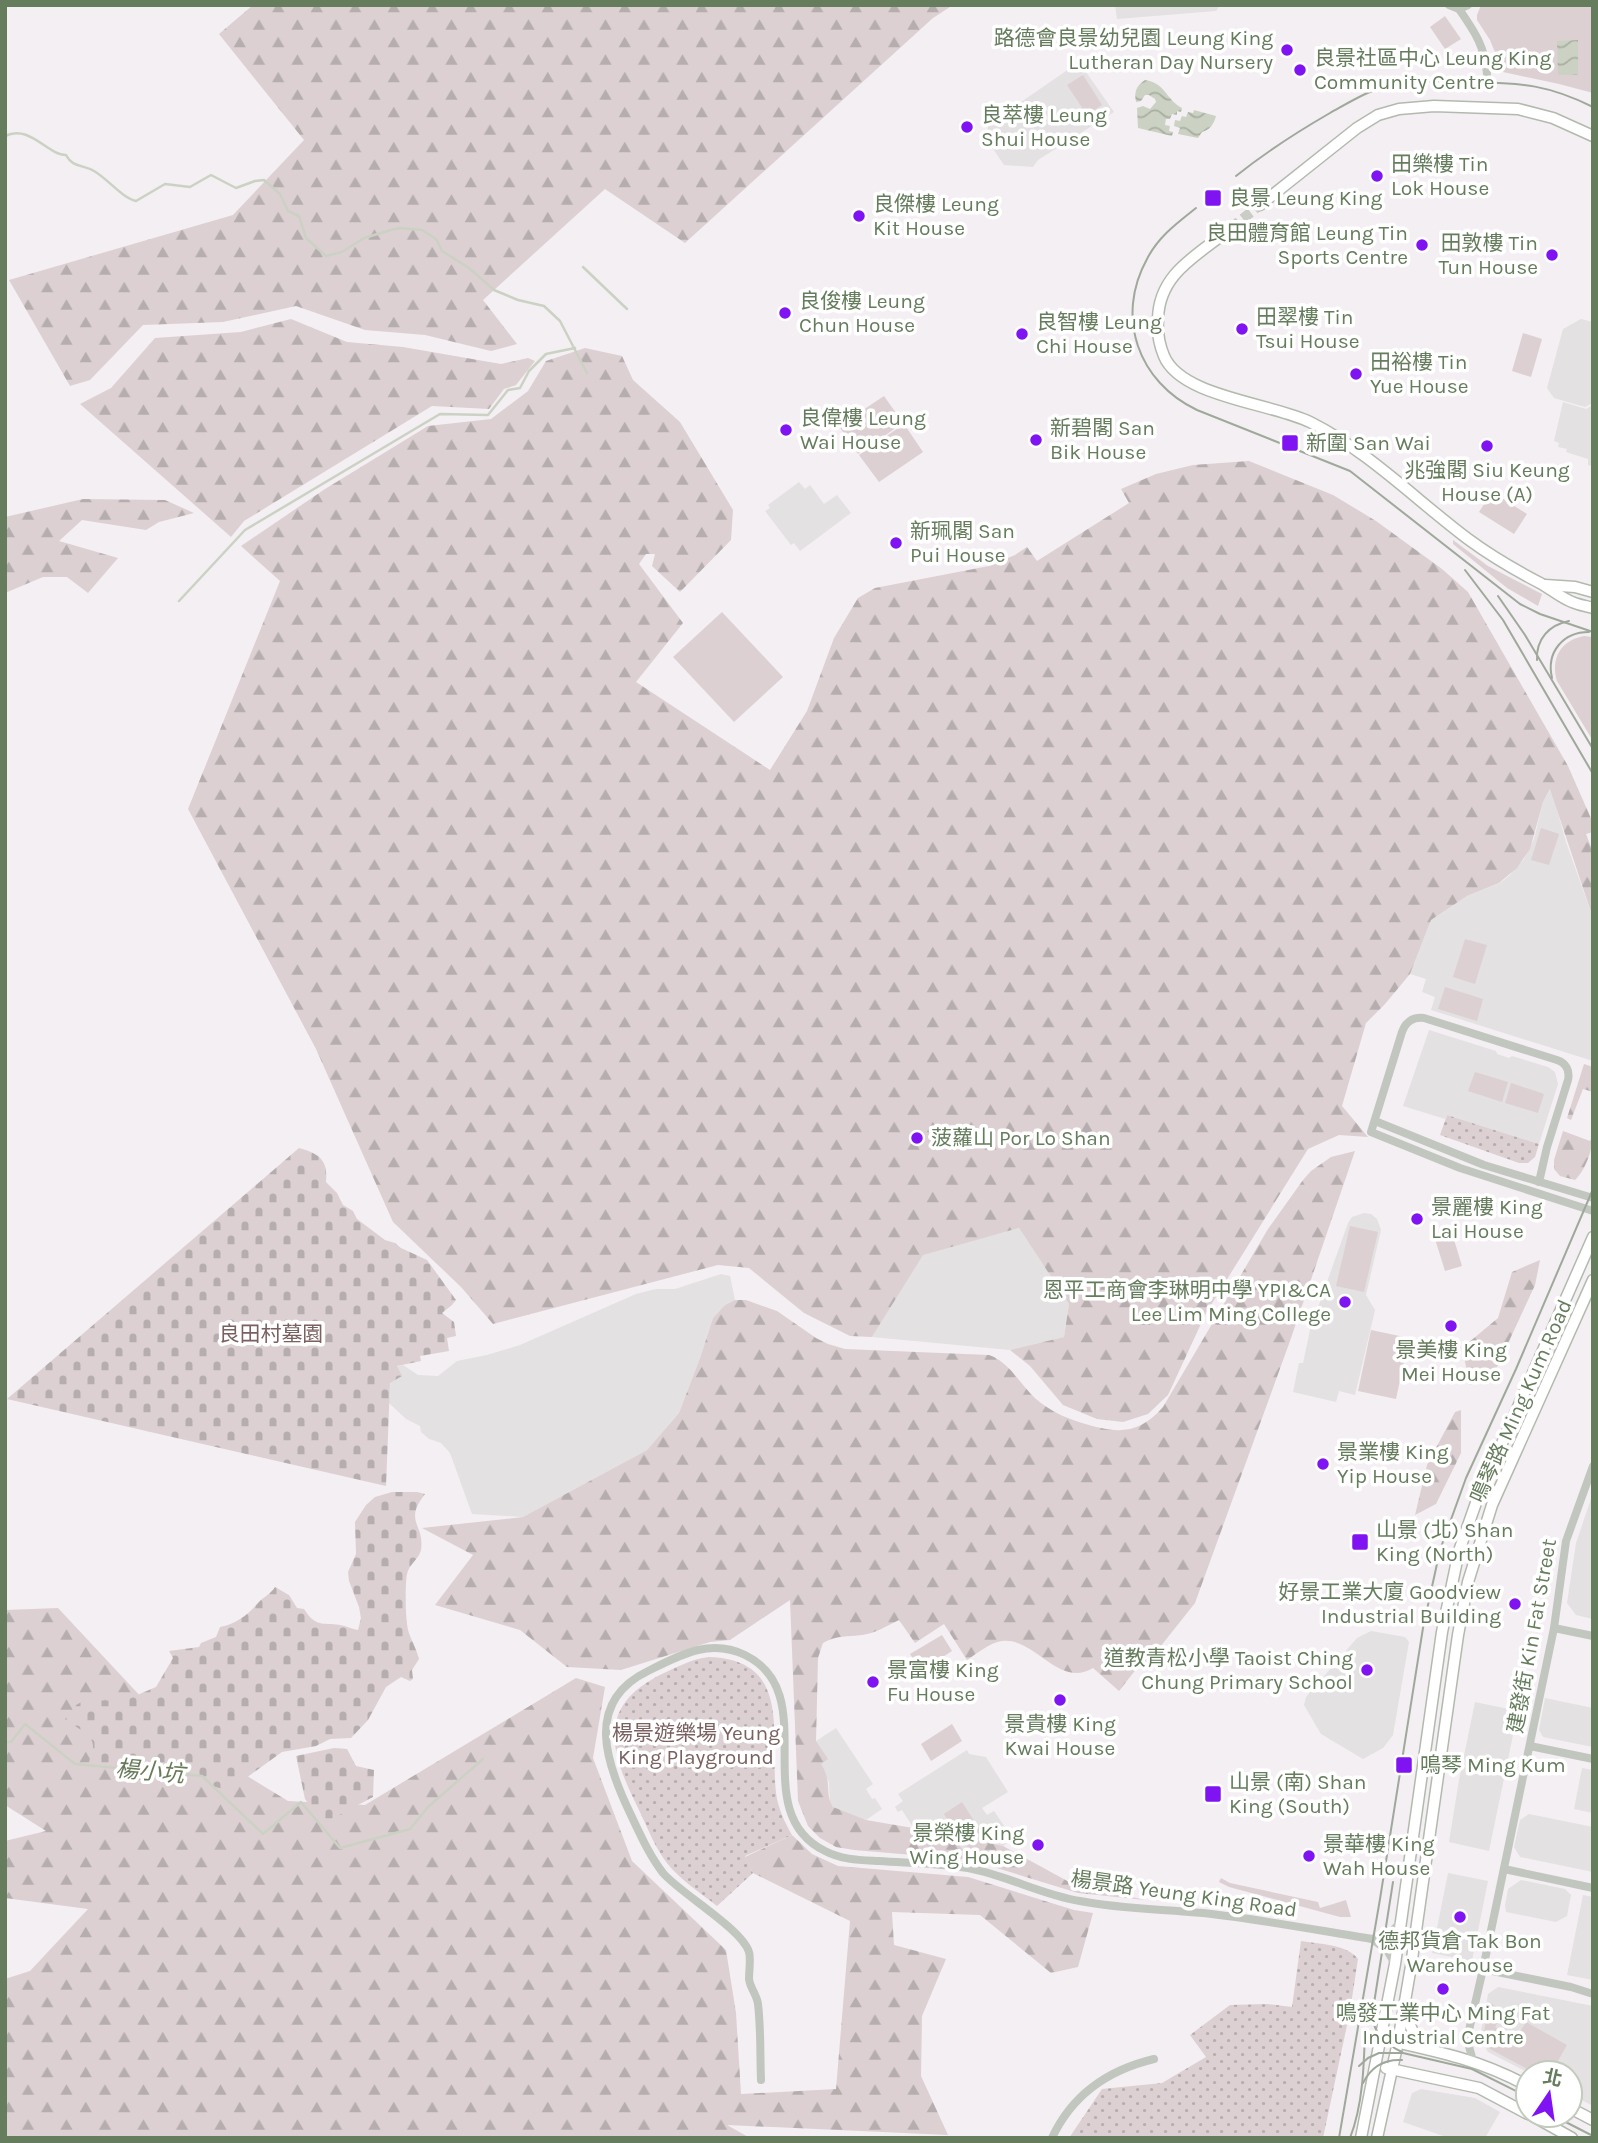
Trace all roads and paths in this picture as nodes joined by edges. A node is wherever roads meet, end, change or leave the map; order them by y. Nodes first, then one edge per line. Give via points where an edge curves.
1 (1449, 5) edge
2 (1463, 7) edge
3 (1487, 74) dead end
4 (1593, 136) edge
5 (1260, 205) tunnel mouth
6 (1231, 228) tunnel mouth
7 (1542, 584) junction
8 (1593, 592) edge
9 (1593, 608) edge
10 (1375, 1121) junction
11 (1538, 1182) junction
12 (1593, 1198) edge
13 (1593, 1211) edge
14 (1593, 1237) edge
15 (1593, 1280) edge
16 (1593, 1466) edge
17 (1554, 1628) junction
18 (1593, 1636) edge
19 (1530, 1746) junction
20 (1593, 1759) edge
21 (1504, 1869) junction
22 (1593, 1888) edge
23 (1401, 1922) junction
24 (1372, 1939) junction
25 (1395, 1964) junction
26 (1483, 1969) junction
27 (1593, 1994) edge
28 (1403, 2009) junction
29 (1381, 2039) junction
30 (1398, 2042) junction
31 (1429, 2050) junction
32 (1154, 2059) dead end
33 (1473, 2061) junction
34 (1377, 2066) junction
35 (1392, 2069) junction
36 (1514, 2078) edge
37 (761, 2080) dead end
38 (1514, 2106) edge
39 (1556, 2129) edge
40 (1052, 2138) edge
41 (1361, 2138) edge
42 (1377, 2138) edge
43 (1572, 2138) edge

1 - 2 street
2 - 3 street via 1481,43
4 - 5 main road via 1518,109 1420,106 1387,111 1357,128
6 - 7 main road via 1175,272 1164,289 1158,334 1170,367 1203,388 1292,414 1327,432 1477,545
7 - 8 main road
7 - 9 main road via 1571,602
10 - 11 street
10 - 11 street via 1402,1032 1413,1018 1557,1060 1569,1076
10 - 13 street via 1371,1132 1460,1168
11 - 12 street
14 - 23 main road, 鳴琴路 Ming Kum Road via 1487,1474 1459,1551 1444,1618
15 - 28 main road, 鳴琴路 Ming Kum Road via 1502,1480 1475,1556 1458,1635
16 - 17 street, 建發街 Kin Fat Street via 1566,1541
17 - 18 street
17 - 19 street, 建發街 Kin Fat Street
19 - 20 street
19 - 21 street, 建發街 Kin Fat Street
21 - 22 street
21 - 26 street, 建發街 Kin Fat Street
23 - 24 street via 1390,1933
23 - 25 main road, 鳴琴路 Ming Kum Road
24 - 25 street via 1387,1950
24 - 37 street, 楊景路 Yeung King Road via 1225,1916 1076,1901 970,1868 831,1854 804,1836 790,1812 783,1710 771,1678 751,1658 737,1652 700,1648 646,1671 626,1685 609,1711 606,1750 616,1785 665,1875 749,1951 750,1984 758,2000
25 - 29 main road, 鳴琴路 Ming Kum Road
26 - 27 street
26 - 33 street, 建發街 Kin Fat Street via 1467,2039
28 - 30 main road, 鳴琴路 Ming Kum Road
28 - 31 main road via 1413,2032
29 - 30 main road
29 - 34 main road, 鳴琴路 Ming Kum Road
30 - 31 main road
30 - 35 main road, 鳴琴路 Ming Kum Road
31 - 33 main road
32 - 40 street via 1118,2070 1086,2091
33 - 36 main road
34 - 35 main road
34 - 41 main road, 鳴琴路 Ming Kum Road
35 - 38 main road via 1479,2088
35 - 42 main road, 鳴琴路 Ming Kum Road
39 - 43 main road

